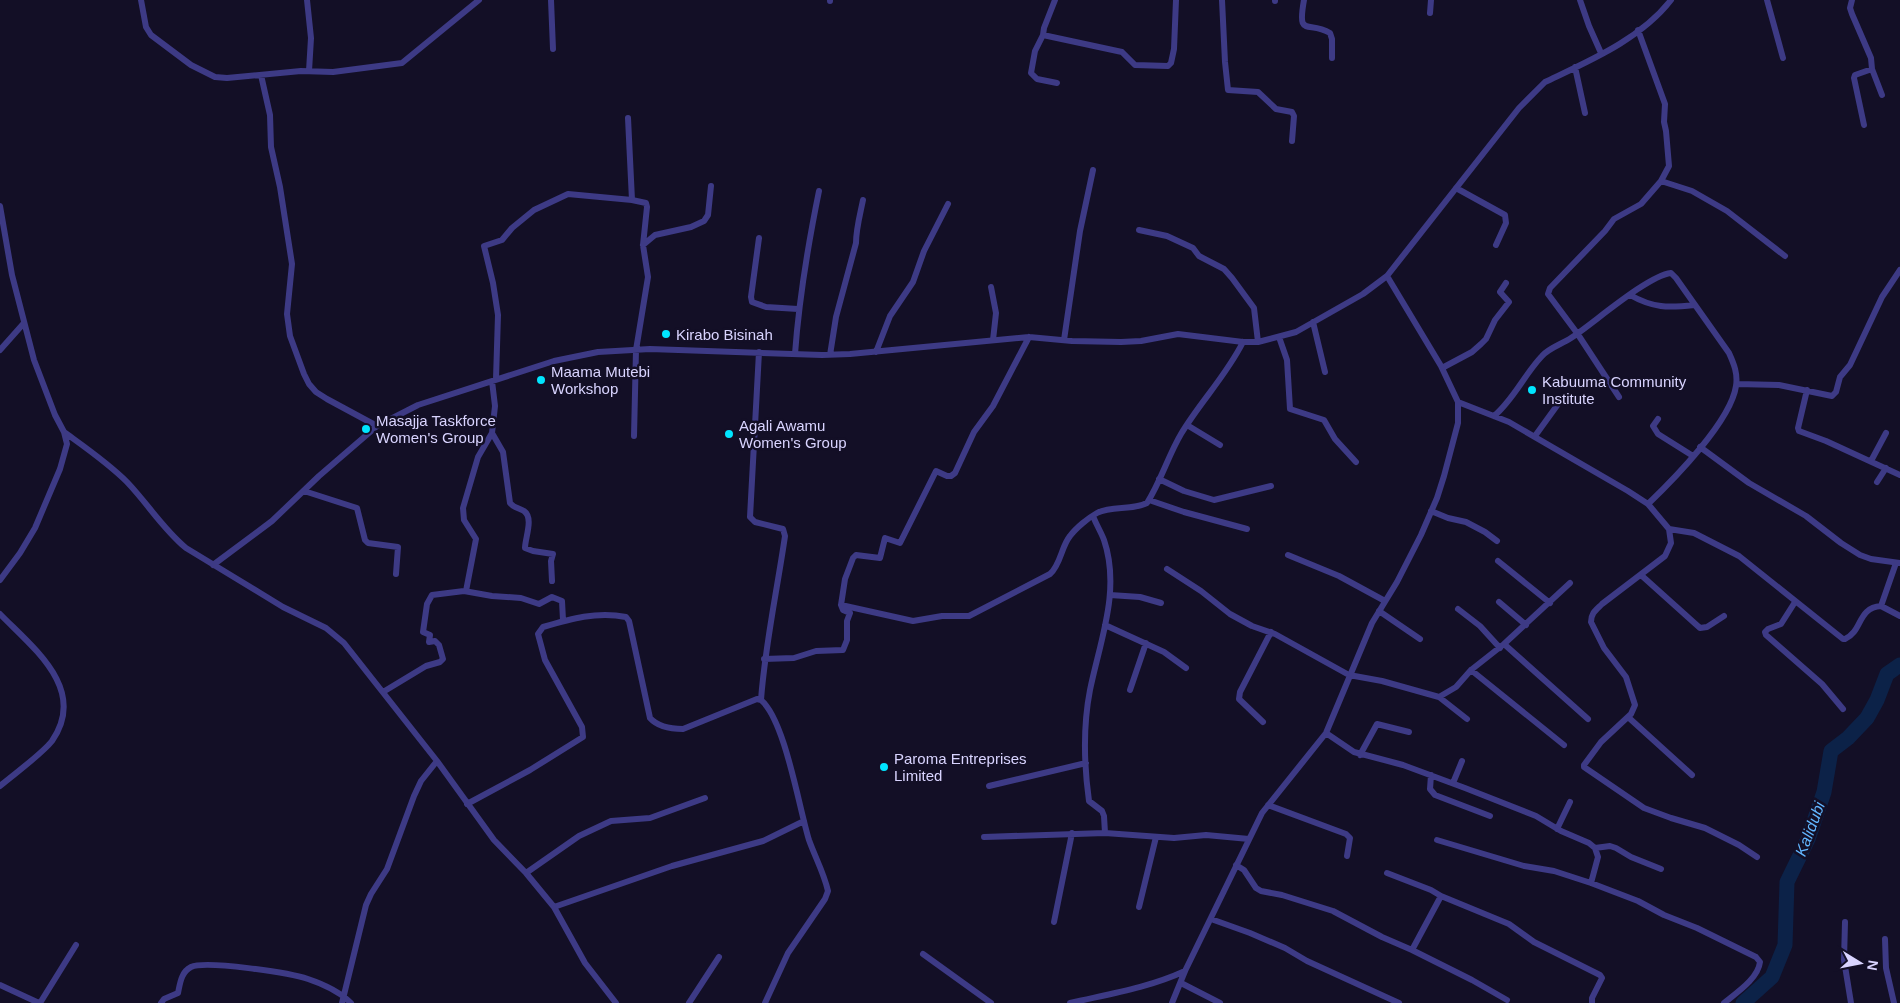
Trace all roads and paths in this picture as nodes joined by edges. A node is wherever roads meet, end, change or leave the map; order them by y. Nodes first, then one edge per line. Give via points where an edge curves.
1 (141, 0) edge
2 (307, 0) edge
3 (479, 0) edge
4 (551, 0) edge
5 (1054, 0) edge
6 (1176, 0) edge
7 (1222, 0) edge
8 (1304, 0) edge
9 (1431, 0) edge
10 (1580, 0) edge
11 (1671, 0) edge
12 (1767, 0) edge
13 (1852, 0) edge
14 (1430, 13) dead end
15 (1638, 30) junction
16 (1043, 35) junction
17 (553, 49) dead end
18 (1601, 53) junction
19 (1332, 58) dead end
20 (1783, 58) dead end
21 (1575, 67) junction
22 (1872, 69) junction
23 (309, 71) junction
24 (261, 75) junction
25 (1057, 83) dead end
26 (1882, 95) dead end
27 (1585, 113) dead end
28 (628, 118) dead end
29 (1864, 125) dead end
30 (1292, 141) dead end
31 (1093, 170) dead end
32 (1661, 182) junction
33 (711, 186) dead end
34 (1456, 188) junction
35 (819, 191) dead end
36 (632, 200) junction
37 (864, 200) dead end
38 (948, 204) dead end
39 (0, 206) edge
40 (1139, 230) dead end
41 (758, 238) dead end
42 (643, 245) junction
43 (1496, 245) dead end
44 (1785, 256) dead end
45 (1900, 270) edge
46 (1387, 276) junction
47 (1506, 282) dead end
48 (990, 286) dead end
49 (1630, 295) junction
50 (1694, 305) junction
51 (798, 308) junction
52 (1314, 322) junction
53 (24, 323) junction
54 (1577, 333) junction
55 (1029, 337) junction
56 (1279, 337) junction
57 (993, 340) junction
58 (1064, 340) junction
59 (1243, 342) junction
60 (1258, 342) junction
61 (0, 350) edge
62 (636, 350) junction
63 (759, 352) junction
64 (876, 352) junction
65 (794, 354) junction
66 (830, 355) junction
67 (1442, 368) junction
68 (1325, 372) dead end
69 (494, 380) junction
70 (1737, 384) junction
71 (1807, 390) junction
72 (1619, 396) dead end
73 (1562, 400) dead end
74 (1458, 402) junction
75 (1494, 416) junction
76 (1658, 420) dead end
77 (1187, 425) junction
78 (377, 426) junction
79 (64, 432) junction
80 (492, 433) junction
81 (1886, 433) dead end
82 (634, 436) dead end
83 (1535, 436) junction
84 (1220, 445) dead end
85 (1700, 448) junction
86 (1693, 456) junction
87 (1871, 461) junction
88 (1356, 462) dead end
89 (1886, 468) junction
90 (1900, 475) edge
91 (1159, 479) junction
92 (1877, 482) dead end
93 (1271, 486) dead end
94 (304, 492) junction
95 (1149, 500) junction
96 (1648, 504) junction
97 (1431, 511) junction
98 (1093, 516) junction
99 (1247, 528) dead end
100 (1669, 529) junction
101 (1497, 541) dead end
102 (1288, 555) dead end
103 (1498, 562) dead end
104 (1898, 563) edge
105 (214, 565) junction
106 (1167, 570) dead end
107 (396, 574) dead end
108 (1641, 575) junction
109 (0, 580) edge
110 (552, 581) dead end
111 (1570, 584) dead end
112 (466, 591) junction
113 (1110, 595) junction
114 (1385, 601) junction
115 (1499, 602) dead end
116 (1550, 602) junction
117 (1795, 602) junction
118 (1162, 603) dead end
119 (841, 605) junction
120 (1881, 606) junction
121 (1458, 609) dead end
122 (1379, 611) junction
123 (0, 614) edge
124 (1724, 616) dead end
125 (1900, 616) edge
126 (564, 620) junction
127 (1105, 625) junction
128 (1526, 625) junction
129 (1270, 632) junction
130 (1420, 639) dead end
131 (1146, 643) junction
132 (1502, 646) junction
133 (764, 659) junction
134 (1186, 668) dead end
135 (1471, 670) junction
136 (1349, 676) junction
137 (1130, 690) dead end
138 (383, 692) junction
139 (1438, 697) junction
140 (760, 700) junction
141 (1843, 709) dead end
142 (1628, 717) junction
143 (1467, 719) dead end
144 (1588, 719) dead end
145 (1263, 722) dead end
146 (1409, 732) dead end
147 (1326, 733) junction
148 (1564, 745) dead end
149 (1360, 755) junction
150 (437, 761) junction
151 (1462, 761) dead end
152 (1086, 763) junction
153 (1692, 774) dead end
154 (1431, 775) junction
155 (1453, 783) junction
156 (0, 786) edge
157 (989, 786) dead end
158 (705, 798) dead end
159 (1570, 802) dead end
160 (467, 804) junction
161 (1268, 805) junction
162 (1490, 816) dead end
163 (804, 821) junction
164 (1558, 829) junction
165 (1072, 833) junction
166 (1105, 833) junction
167 (984, 837) dead end
168 (1156, 837) junction
169 (1249, 838) junction
170 (1437, 840) dead end
171 (1595, 848) junction
172 (1347, 856) dead end
173 (1756, 857) dead end
174 (1236, 866) junction
175 (1661, 869) dead end
176 (526, 873) junction
177 (1386, 873) dead end
178 (1591, 883) junction
179 (1441, 896) junction
180 (554, 907) junction
181 (1139, 907) dead end
182 (1211, 919) junction
183 (1054, 922) dead end
184 (1845, 922) dead end
185 (1884, 939) dead end
186 (76, 945) dead end
187 (1412, 950) junction
188 (923, 954) dead end
189 (719, 957) dead end
190 (1185, 971) junction
191 (1181, 983) junction
192 (0, 985) edge
193 (343, 995) junction
194 (1507, 1000) dead end
195 (40, 1003) edge
196 (161, 1003) edge
197 (342, 1003) edge
198 (351, 1003) edge
199 (616, 1003) edge
200 (689, 1003) edge
201 (765, 1003) edge
202 (991, 1003) edge
203 (1070, 1003) edge
204 (1172, 1003) edge
205 (1220, 1003) edge
206 (1399, 1003) edge
207 (1592, 1003) edge
208 (1724, 1003) edge
209 (1851, 1003) edge
210 (1894, 1003) edge

1 - 24 street via 146,27 151,35 190,65 227,78
2 - 23 street via 311,38
3 - 23 street via 402,63 333,72
4 - 17 street
5 - 16 street
6 - 16 street via 1174,49 1172,63 1168,66 1136,65 1122,52
7 - 30 street via 1228,90 1258,92 1276,108 1292,112
8 - 19 street via 1300,19 1310,28 1330,33
9 - 14 street
10 - 18 street
11 - 15 street
12 - 20 street
13 - 22 street via 1850,8 1871,58
15 - 18 street
15 - 32 street via 1665,104 1669,162
16 - 25 street via 1035,51 1031,73 1037,79
18 - 21 street
21 - 27 street
21 - 34 street via 1536,90
22 - 26 street
22 - 29 street via 1854,78
23 - 24 street
24 - 78 street via 291,248 287,314 290,336 304,374 313,388
28 - 36 street
31 - 58 street via 1080,231
32 - 44 street via 1692,191 1727,211
32 - 54 street via 1641,204 1610,222 1548,292
33 - 42 street via 708,215 704,221 692,227 654,235
34 - 43 street via 1505,215 1506,223
34 - 46 street
35 - 51 street
36 - 42 street via 647,205
36 - 69 street via 576,194 561,196 534,210 502,240 484,246 498,315
37 - 66 street
38 - 64 street via 924,251 913,282 890,316
39 - 53 street
40 - 60 street via 1167,236 1192,248 1199,256 1224,270 1254,308
41 - 51 street via 752,302 766,307
42 - 62 street via 648,277
45 - 71 street via 1882,297 1834,394
46 - 52 street
46 - 67 street
47 - 67 street via 1500,292 1509,302 1486,339 1472,352
48 - 57 street via 996,313
49 - 50 street via 1662,308
49 - 50 street via 1671,273
49 - 54 street
50 - 70 street via 1729,353 1735,366
51 - 65 street
52 - 56 street
52 - 68 street
53 - 61 street
53 - 79 street via 45,390
54 - 72 street
54 - 75 street via 1541,357
55 - 57 street
55 - 58 street
55 - 119 street via 993,406 974,432 955,473 947,476 936,471 900,543 885,538 880,558 856,555 853,558
56 - 60 street
56 - 88 street via 1287,360 1290,409 1324,420 1335,439
57 - 64 street
58 - 59 street via 1141,341 1178,334
59 - 60 street
59 - 77 street via 1228,369
62 - 63 street
62 - 69 street via 576,356
62 - 82 street
63 - 65 street
63 - 133 street via 750,517 755,522 785,532
64 - 66 street
65 - 66 street
67 - 74 street
69 - 78 street via 418,405
69 - 80 street
70 - 71 street via 1780,385
70 - 85 street via 1727,412
71 - 87 street via 1799,431
73 - 83 street
74 - 75 street
74 - 97 street via 1458,423
75 - 83 street
76 - 86 street via 1654,426 1658,434
77 - 84 street
77 - 91 street
78 - 94 street
79 - 105 street via 128,483 173,537
79 - 109 street via 66,452 35,528
80 - 110 street via 503,452 510,503 529,518 525,548 553,554
80 - 112 street via 478,457 463,508 464,520 476,539
81 - 87 street
83 - 96 street
85 - 86 street
85 - 104 street via 1860,555
86 - 96 street
87 - 89 street
89 - 90 street
89 - 92 street
91 - 93 street via 1214,500
91 - 95 street
94 - 105 street via 255,535
94 - 107 street via 357,508 368,543 398,547
95 - 98 street via 1140,506 1104,511
95 - 99 street
96 - 100 street
97 - 101 street via 1466,522
97 - 114 street
98 - 113 street via 1108,557
98 - 119 street via 1070,536 1050,574 969,616 914,621
100 - 108 street via 1669,549
100 - 117 street via 1690,531 1739,556
102 - 114 street via 1339,576
103 - 116 street
104 - 120 street
105 - 138 street via 337,636
106 - 129 street via 1230,614
108 - 124 street via 1700,628
108 - 142 street via 1602,604 1591,617 1604,648 1626,677 1635,704
111 - 116 street
112 - 126 street via 521,598 539,604 552,597 562,601
112 - 138 street via 434,594 428,600 423,632 430,635 430,642 435,641 439,646 443,659
113 - 118 street via 1140,597
113 - 127 street
114 - 122 street
115 - 128 street
116 - 128 street
117 - 120 street via 1845,639 1851,636 1868,609
117 - 141 street via 1781,624 1768,629 1766,635 1822,684
119 - 133 street via 850,613 847,640 842,650
120 - 125 street
121 - 132 street
122 - 130 street
122 - 136 street
123 - 156 street via 55,674 65,707 51,742
126 - 140 street via 592,615 626,617 632,630 650,718 659,724 683,729
126 - 160 street via 543,627 538,634 542,653 582,728 583,737
127 - 131 street
127 - 152 street via 1090,692
128 - 132 street
129 - 136 street
129 - 145 street via 1239,699
131 - 134 street
131 - 137 street
132 - 135 street
132 - 144 street
133 - 140 street
135 - 139 street via 1456,687
135 - 148 street
136 - 139 street via 1382,681
136 - 147 street
138 - 150 street
139 - 143 street
140 - 163 street via 771,713 782,742
142 - 153 street
142 - 173 street via 1602,742 1584,765 1586,769 1644,808 1704,828
146 - 149 street via 1377,724
147 - 149 street
147 - 161 street
149 - 154 street
150 - 160 street
150 - 193 street via 421,781 387,869 366,905
151 - 155 street
152 - 157 street
152 - 166 street via 1089,801 1102,812
154 - 155 street
154 - 162 street via 1430,790 1435,795
155 - 164 street via 1536,816
158 - 176 street via 650,818 611,821 579,836
159 - 164 street
160 - 176 street via 494,840
161 - 169 street
161 - 172 street via 1346,834 1350,838
163 - 180 street via 763,841 672,866
163 - 201 street via 827,886 827,895 788,952
164 - 171 street
165 - 166 street
165 - 167 street
165 - 183 street
166 - 168 street
168 - 169 street via 1206,835
168 - 181 street
169 - 174 street
170 - 178 street
171 - 175 street via 1610,846
171 - 178 street via 1598,857
174 - 182 street
174 - 187 street via 1244,870 1261,891 1333,911
176 - 180 street
177 - 179 street
178 - 208 street via 1756,957 1759,967
179 - 187 street
179 - 207 street via 1509,924 1534,942 1600,975 1602,978
180 - 199 street via 585,963
182 - 190 street
182 - 206 street via 1286,948
184 - 209 street via 1844,960
185 - 210 street via 1886,968
186 - 195 street
187 - 194 street
188 - 202 street
189 - 200 street
190 - 191 street
190 - 203 street via 1156,984
191 - 204 street
191 - 205 street
192 - 195 street
193 - 196 street via 306,978 209,964 186,971 178,993
193 - 197 street
193 - 198 street

